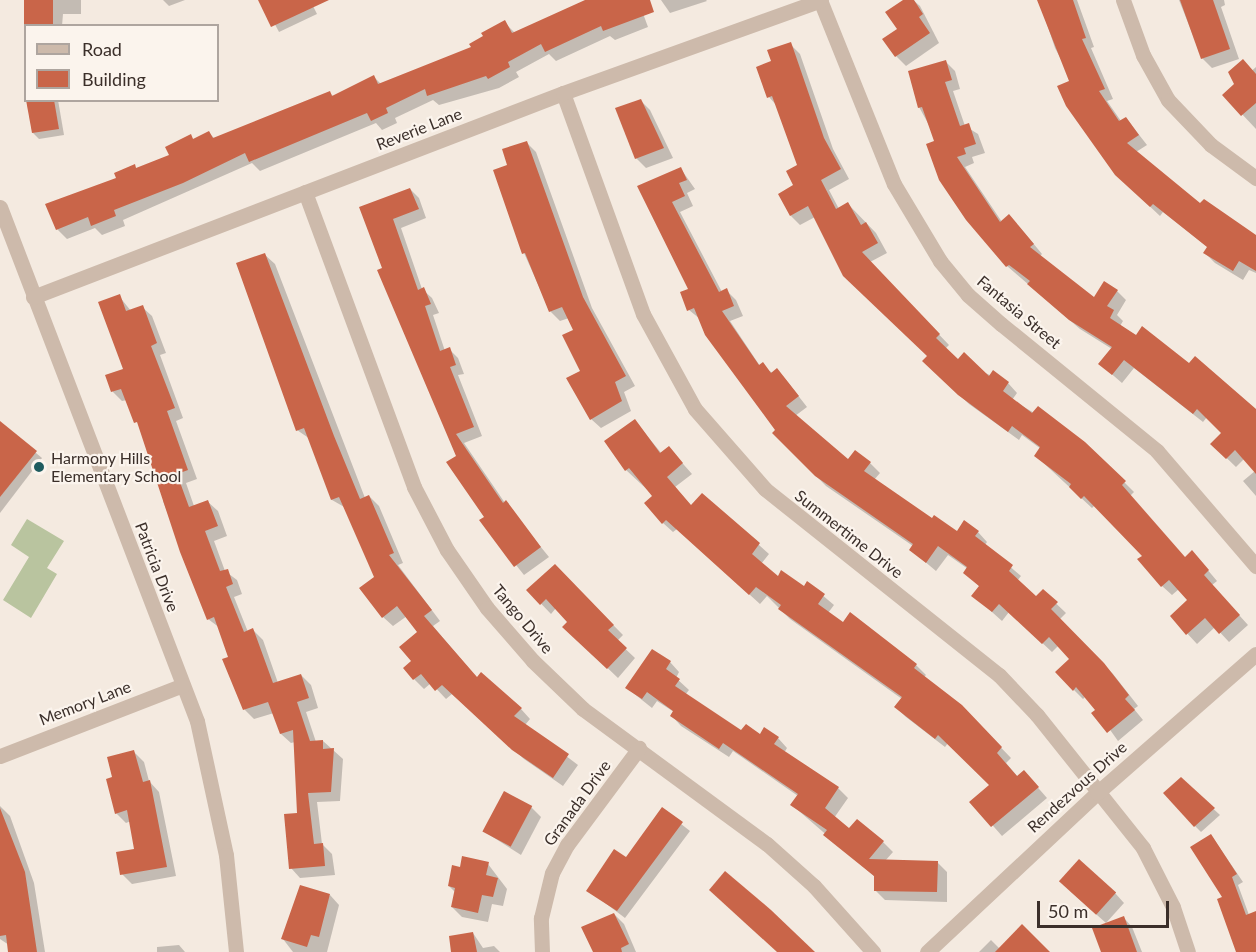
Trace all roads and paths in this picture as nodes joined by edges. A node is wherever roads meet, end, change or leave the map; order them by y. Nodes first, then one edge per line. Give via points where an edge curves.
1 (821, 0) edge
2 (1123, 0) edge
3 (563, 93) junction
4 (1256, 178) edge
5 (305, 192) junction
6 (0, 207) edge
7 (33, 297) junction
8 (1256, 566) edge
9 (1256, 654) edge
10 (183, 685) junction
11 (639, 748) junction
12 (0, 756) edge
13 (1096, 793) junction
14 (236, 952) edge
15 (542, 952) edge
16 (873, 952) edge
17 (927, 952) edge
18 (1188, 952) edge

1 - 3 street, Reverie Lane
1 - 8 street, Fantasia Street via 894,184 940,261 968,295 1156,451
2 - 4 street via 1143,56 1168,100 1211,146
3 - 5 street, Reverie Lane
3 - 13 street, Summertime Drive via 643,314 695,408 728,451 790,512 999,675 1037,715
5 - 7 street, Reverie Lane
5 - 11 street, Tango Drive via 414,488 447,549 487,608 533,661 583,709
6 - 7 street, Patricia Drive
7 - 10 street, Patricia Drive
9 - 13 street, Rendezvous Drive
10 - 12 street, Memory Lane
10 - 14 street, Patricia Drive via 212,781 226,855
11 - 15 street, Granada Drive via 567,845 552,873 541,918
11 - 16 street, Tango Drive via 775,851 814,886
13 - 17 street, Rendezvous Drive
13 - 18 street, Summertime Drive via 1143,848 1160,877

